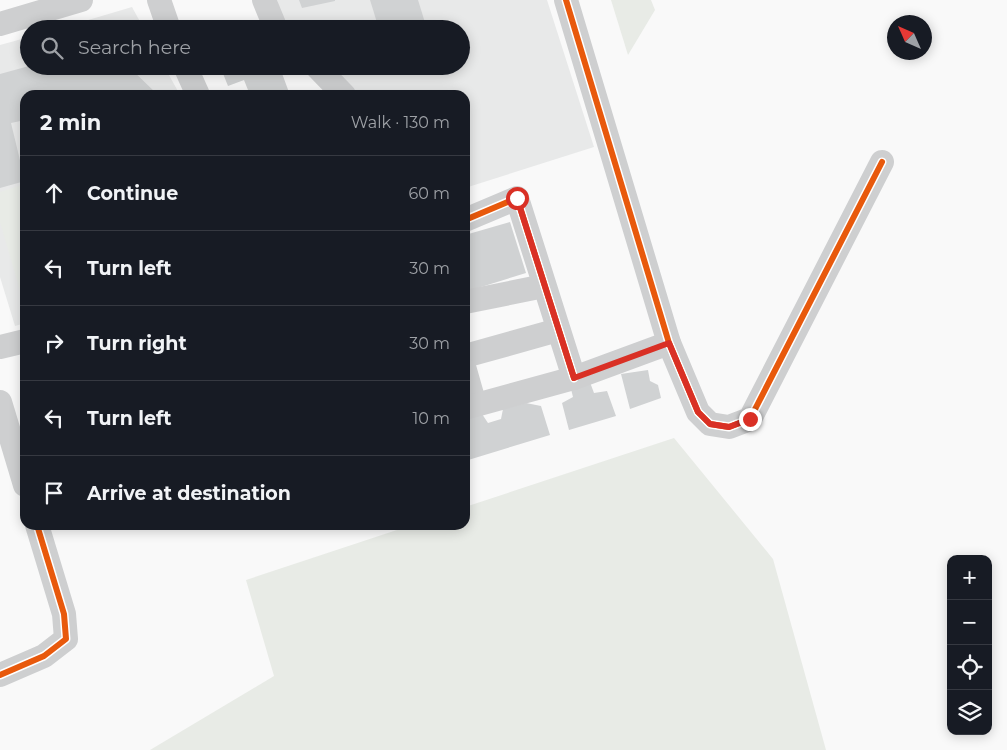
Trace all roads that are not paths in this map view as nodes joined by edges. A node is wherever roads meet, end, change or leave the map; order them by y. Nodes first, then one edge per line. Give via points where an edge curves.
1 (81, 0) edge
2 (158, 0) edge
3 (264, 0) edge
4 (566, 0) edge
5 (166, 20) edge
6 (272, 20) edge
7 (0, 24) edge
8 (188, 75) edge
9 (325, 75) edge
10 (196, 90) edge
11 (339, 90) edge
12 (882, 162) dead end
13 (470, 218) edge
14 (544, 286) junction
15 (470, 301) edge
16 (558, 330) junction
17 (20, 342) edge
18 (669, 343) junction
19 (0, 347) edge
20 (470, 355) edge
21 (574, 378) junction
22 (0, 402) edge
23 (470, 407) edge
24 (20, 468) edge
25 (39, 530) edge
26 (0, 675) edge

1 - 7 street
2 - 5 street
3 - 6 street
4 - 18 street
8 - 10 street
9 - 11 street
12 - 18 street via 750,419 729,427 710,424 698,412
13 - 14 street via 517,198
14 - 15 street
14 - 16 street
16 - 20 street
16 - 21 street
17 - 19 street
18 - 21 street
21 - 23 street
22 - 24 street
25 - 26 street via 64,614 66,639 44,656

